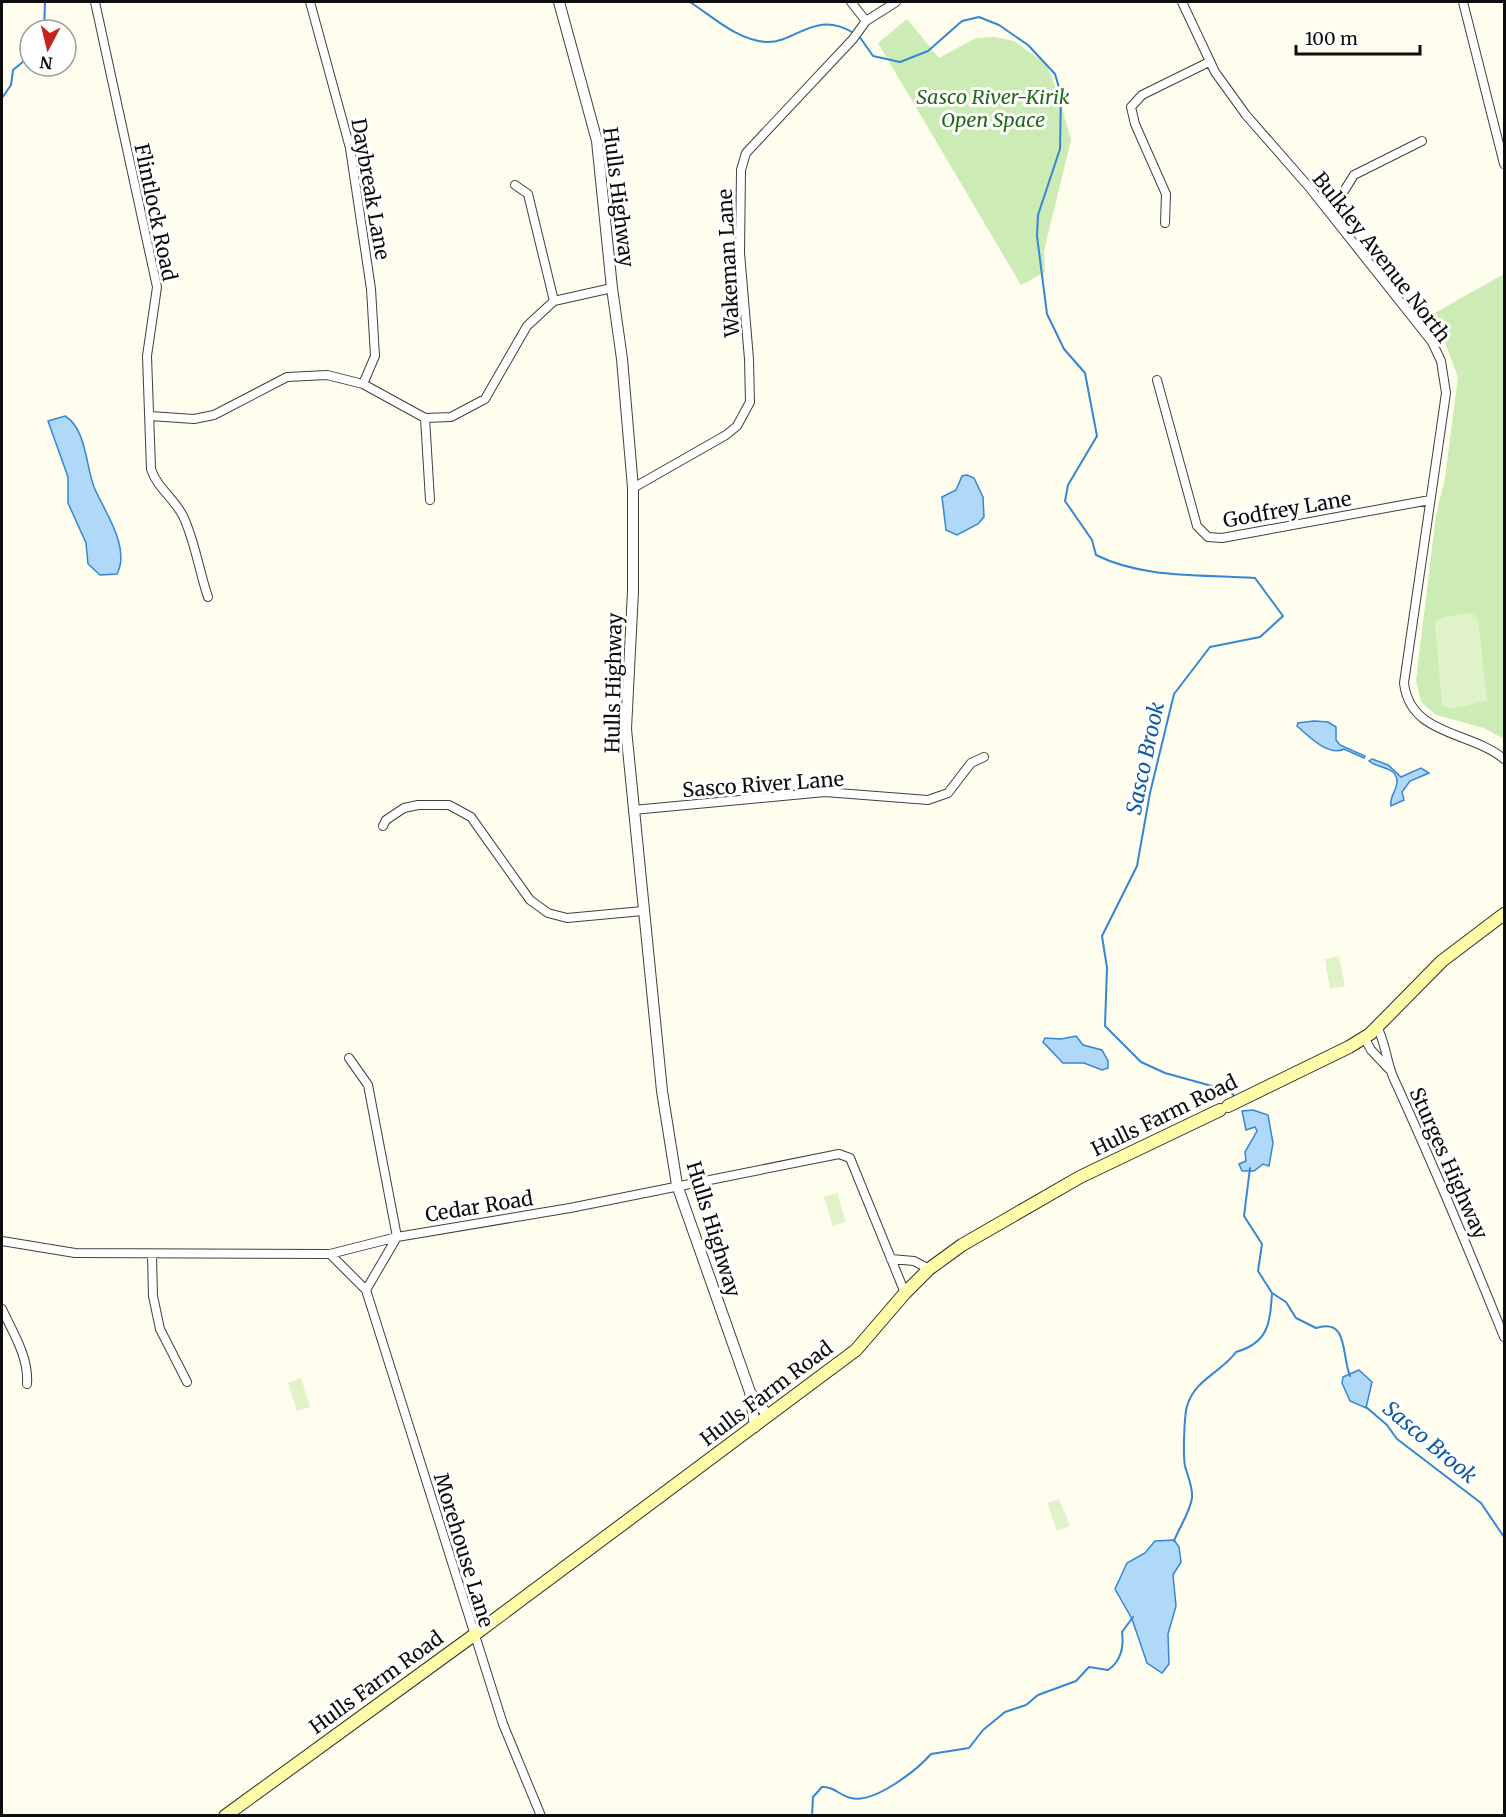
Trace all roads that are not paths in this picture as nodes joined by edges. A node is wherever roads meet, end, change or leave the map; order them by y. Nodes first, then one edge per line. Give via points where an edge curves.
1 (95, 2) edge
2 (310, 2) edge
3 (559, 2) edge
4 (851, 2) edge
5 (896, 2) edge
6 (1182, 2) edge
7 (1463, 2) edge
8 (866, 21) junction
9 (1209, 63) junction
10 (1422, 141) dead end
11 (1504, 164) edge
12 (515, 185) dead end
13 (1327, 210) junction
14 (1166, 224) dead end
15 (612, 288) junction
16 (554, 301) junction
17 (1157, 380) dead end
18 (363, 384) junction
19 (150, 416) junction
20 (425, 418) junction
21 (633, 488) junction
22 (430, 500) dead end
23 (1430, 500) junction
24 (208, 597) dead end
25 (984, 757) dead end
26 (1504, 759) edge
27 (633, 810) junction
28 (383, 826) dead end
29 (643, 911) junction
30 (1504, 914) edge
31 (1377, 1027) junction
32 (1364, 1037) junction
33 (349, 1058) dead end
34 (1390, 1070) junction
35 (677, 1185) junction
36 (397, 1237) junction
37 (2, 1241) edge
38 (330, 1254) junction
39 (152, 1255) junction
40 (891, 1259) junction
41 (929, 1269) junction
42 (366, 1290) junction
43 (904, 1293) junction
44 (2, 1309) edge
45 (1504, 1336) edge
46 (187, 1382) dead end
47 (27, 1384) dead end
48 (750, 1392) junction
49 (768, 1416) junction
50 (755, 1427) junction
51 (474, 1635) junction
52 (225, 1815) edge
53 (541, 1815) edge

1 - 19 street, Flintlock Road via 157,287 147,356
2 - 18 street, Daybreak Lane via 350,148 371,289 375,356
3 - 15 street, Hulls Highway via 597,141
4 - 8 street
5 - 8 street
6 - 9 street, Bulkley Avenue North
7 - 11 street
8 - 21 street, Wakeman Lane via 746,153 741,170 740,253 750,402 737,426 726,435
9 - 13 street, Bulkley Avenue North via 1246,115
9 - 14 street via 1142,95 1131,107 1166,194
10 - 13 street via 1354,176
12 - 16 street via 528,194
13 - 23 street, Bulkley Avenue North via 1432,342 1441,361 1446,393
15 - 16 street
15 - 21 street, Hulls Highway
16 - 20 street via 527,326 485,399 451,417
17 - 23 street, Godfrey Lane via 1197,526 1208,537 1221,538
18 - 19 street via 327,375 287,377 214,415 194,419
18 - 20 street
19 - 24 street, Flintlock Road via 153,476 181,512
20 - 22 street
21 - 27 street, Hulls Highway via 626,729
23 - 26 street, Bulkley Avenue North via 1405,694 1408,704 1423,721 1480,743
25 - 27 street, Sasco River Lane via 970,763 948,793 928,800 825,792
27 - 29 street, Hulls Highway
28 - 29 street via 404,808 418,804 448,806 471,818 530,900 548,913 567,918
29 - 35 street, Hulls Highway via 662,1091
30 - 31 main road, Hulls Farm Road via 1442,961
31 - 32 main road, Hulls Farm Road
31 - 34 street, Sturges Highway
32 - 34 street, Sturges Highway
32 - 41 main road, Hulls Farm Road via 1080,1177 962,1245
33 - 36 street via 368,1085
34 - 45 street, Sturges Highway via 1438,1174
35 - 36 street, Cedar Road via 570,1208
35 - 40 street, Cedar Road via 839,1154 850,1158
35 - 48 street, Hulls Highway
36 - 38 street, Cedar Road
36 - 42 street
37 - 39 street, Cedar Road via 75,1253
38 - 39 street, Cedar Road
38 - 42 street, Morehouse Lane
39 - 46 street via 153,1296 160,1329
40 - 41 street via 914,1261
40 - 43 street, Cedar Road
41 - 43 main road, Hulls Farm Road
42 - 51 street, Morehouse Lane
43 - 49 main road, Hulls Farm Road via 856,1350
44 - 47 street via 24,1355
48 - 49 street, Hulls Highway
48 - 50 street, Hulls Highway
49 - 50 main road, Hulls Farm Road
50 - 51 main road, Hulls Farm Road
51 - 52 main road, Hulls Farm Road
51 - 53 street, Morehouse Lane via 503,1724

